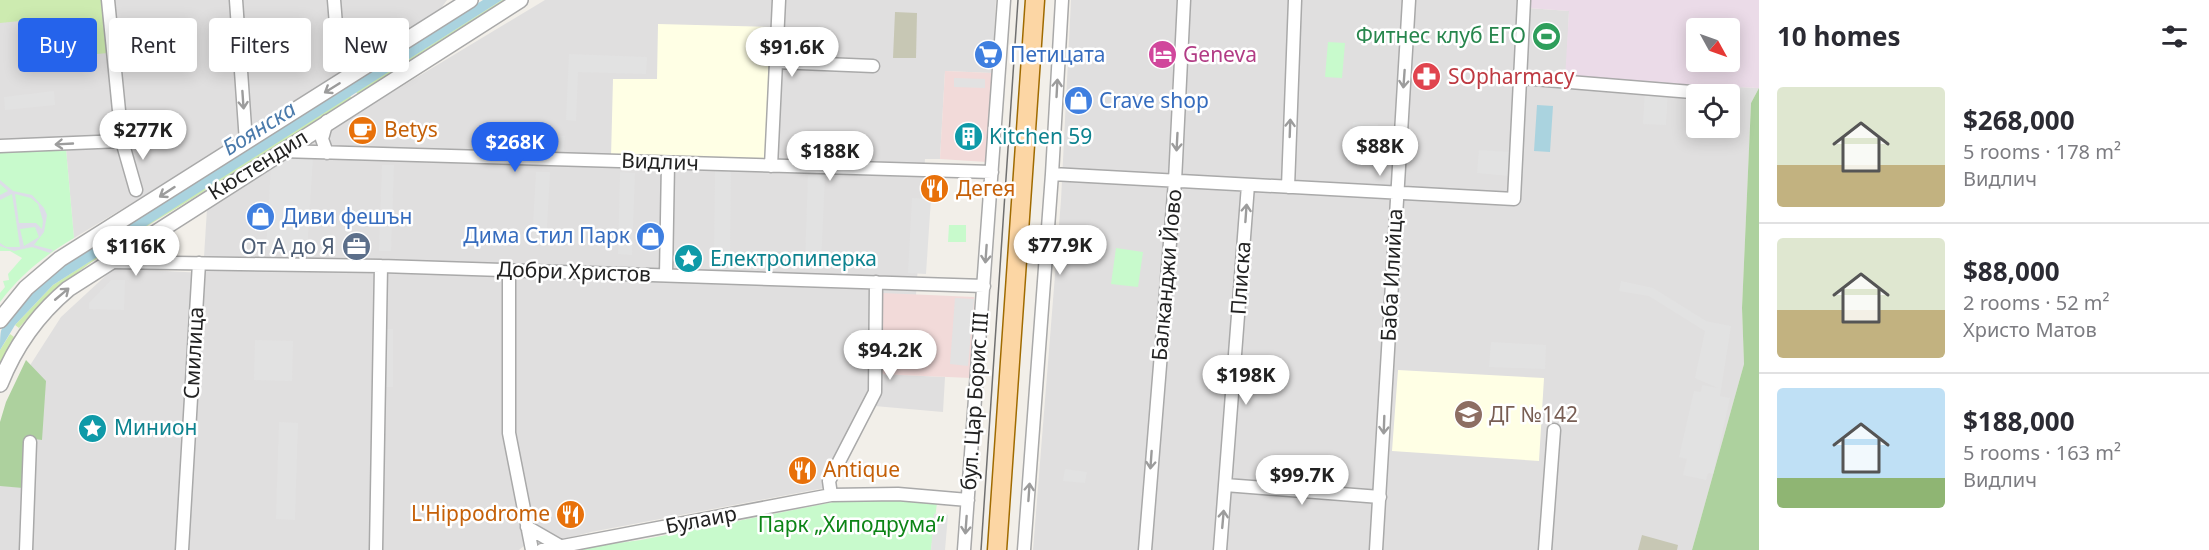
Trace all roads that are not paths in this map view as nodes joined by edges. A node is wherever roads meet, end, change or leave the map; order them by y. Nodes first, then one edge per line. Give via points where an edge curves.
1 (108, 0) edge
2 (236, 0) edge
3 (334, 0) edge
4 (470, 0) edge
5 (520, 0) edge
6 (779, 0) edge
7 (1004, 0) edge
8 (1035, 0) edge
9 (1062, 0) edge
10 (1184, 0) edge
11 (1295, 0) edge
12 (1409, 0) edge
13 (1524, 0) edge
14 (335, 18) edge
15 (776, 62) junction
16 (873, 66) dead end
17 (1520, 78) junction
18 (1686, 92) edge
19 (327, 121) junction
20 (122, 141) junction
21 (246, 142) junction
22 (0, 146) edge
23 (280, 151) junction
24 (327, 153) junction
25 (668, 163) junction
26 (771, 166) junction
27 (992, 172) junction
28 (1052, 174) junction
29 (1175, 181) junction
30 (1248, 185) junction
31 (1288, 187) junction
32 (136, 190) dead end
33 (1397, 193) junction
34 (148, 236) junction
35 (109, 262) junction
36 (164, 262) junction
37 (199, 263) junction
38 (381, 266) junction
39 (509, 270) junction
40 (666, 275) junction
41 (876, 282) junction
42 (984, 286) junction
43 (0, 320) edge
44 (0, 384) edge
45 (1554, 430) dead end
46 (30, 442) dead end
47 (1226, 485) junction
48 (831, 495) junction
49 (1380, 497) junction
50 (968, 500) junction
51 (526, 527) junction
52 (560, 546) junction
53 (26, 550) edge
54 (182, 550) edge
55 (376, 550) edge
56 (532, 550) edge
57 (542, 550) edge
58 (964, 550) edge
59 (997, 550) edge
60 (1024, 550) edge
61 (1145, 550) edge
62 (1220, 550) edge
63 (1376, 550) edge
64 (1545, 550) edge

1 - 20 street
2 -> 21 street
3 - 14 street
4 -> 21 street, Кюстендил
5 - 19 street, Кюстендил
6 - 15 street
7 - 27 street, бул. Цар Борис III
8 - 59 main road, бул. Цар Борис III
28 -> 9 street
10 -> 29 street, Балканджи Йово
31 -> 11 street
12 -> 33 street, Баба Илийца
13 - 17 street
15 - 16 street
15 - 26 street
17 - 18 street
17 - 33 street via 1514,199
19 - 23 street, Кюстендил
19 - 24 street via 322,139
20 -> 22 street
20 - 32 street
21 -> 43 street, Кюстендил via 60,259 26,288
23 - 24 street, Видлич
23 - 34 street, Кюстендил
24 - 25 street, Видлич
25 - 26 street, Видлич
25 - 40 street
26 - 27 street, Видлич
27 -> 42 street, бул. Цар Борис III
28 - 29 street
60 -> 28 street
29 - 30 street
29 -> 61 street, Балканджи Йово
30 - 31 street
47 -> 30 street, Плиска
31 - 33 street
33 -> 49 street, Баба Илийца
34 - 35 street, Кюстендил
34 - 36 street via 152,256
35 - 36 street, Добри Христов
44 -> 35 street, Кюстендил via 19,345 47,308
36 - 37 street, Добри Христов
37 - 38 street, Добри Христов
37 - 54 street, Смилица
38 - 39 street, Добри Христов
38 - 55 street
39 - 40 street, Добри Христов
39 - 51 street via 508,433
40 - 41 street, Добри Христов
41 - 42 street, Добри Христов
41 - 48 street via 875,392 829,481
42 - 50 street, бул. Цар Борис III
45 - 64 street
46 - 53 street
47 - 49 street
62 -> 47 street, Плиска
48 - 50 street, Булаир
48 - 52 street, Булаир
49 - 63 street, Баба Илийца
50 -> 58 street, бул. Цар Борис III
51 - 52 street
51 - 56 street
52 - 57 street, Булаир

